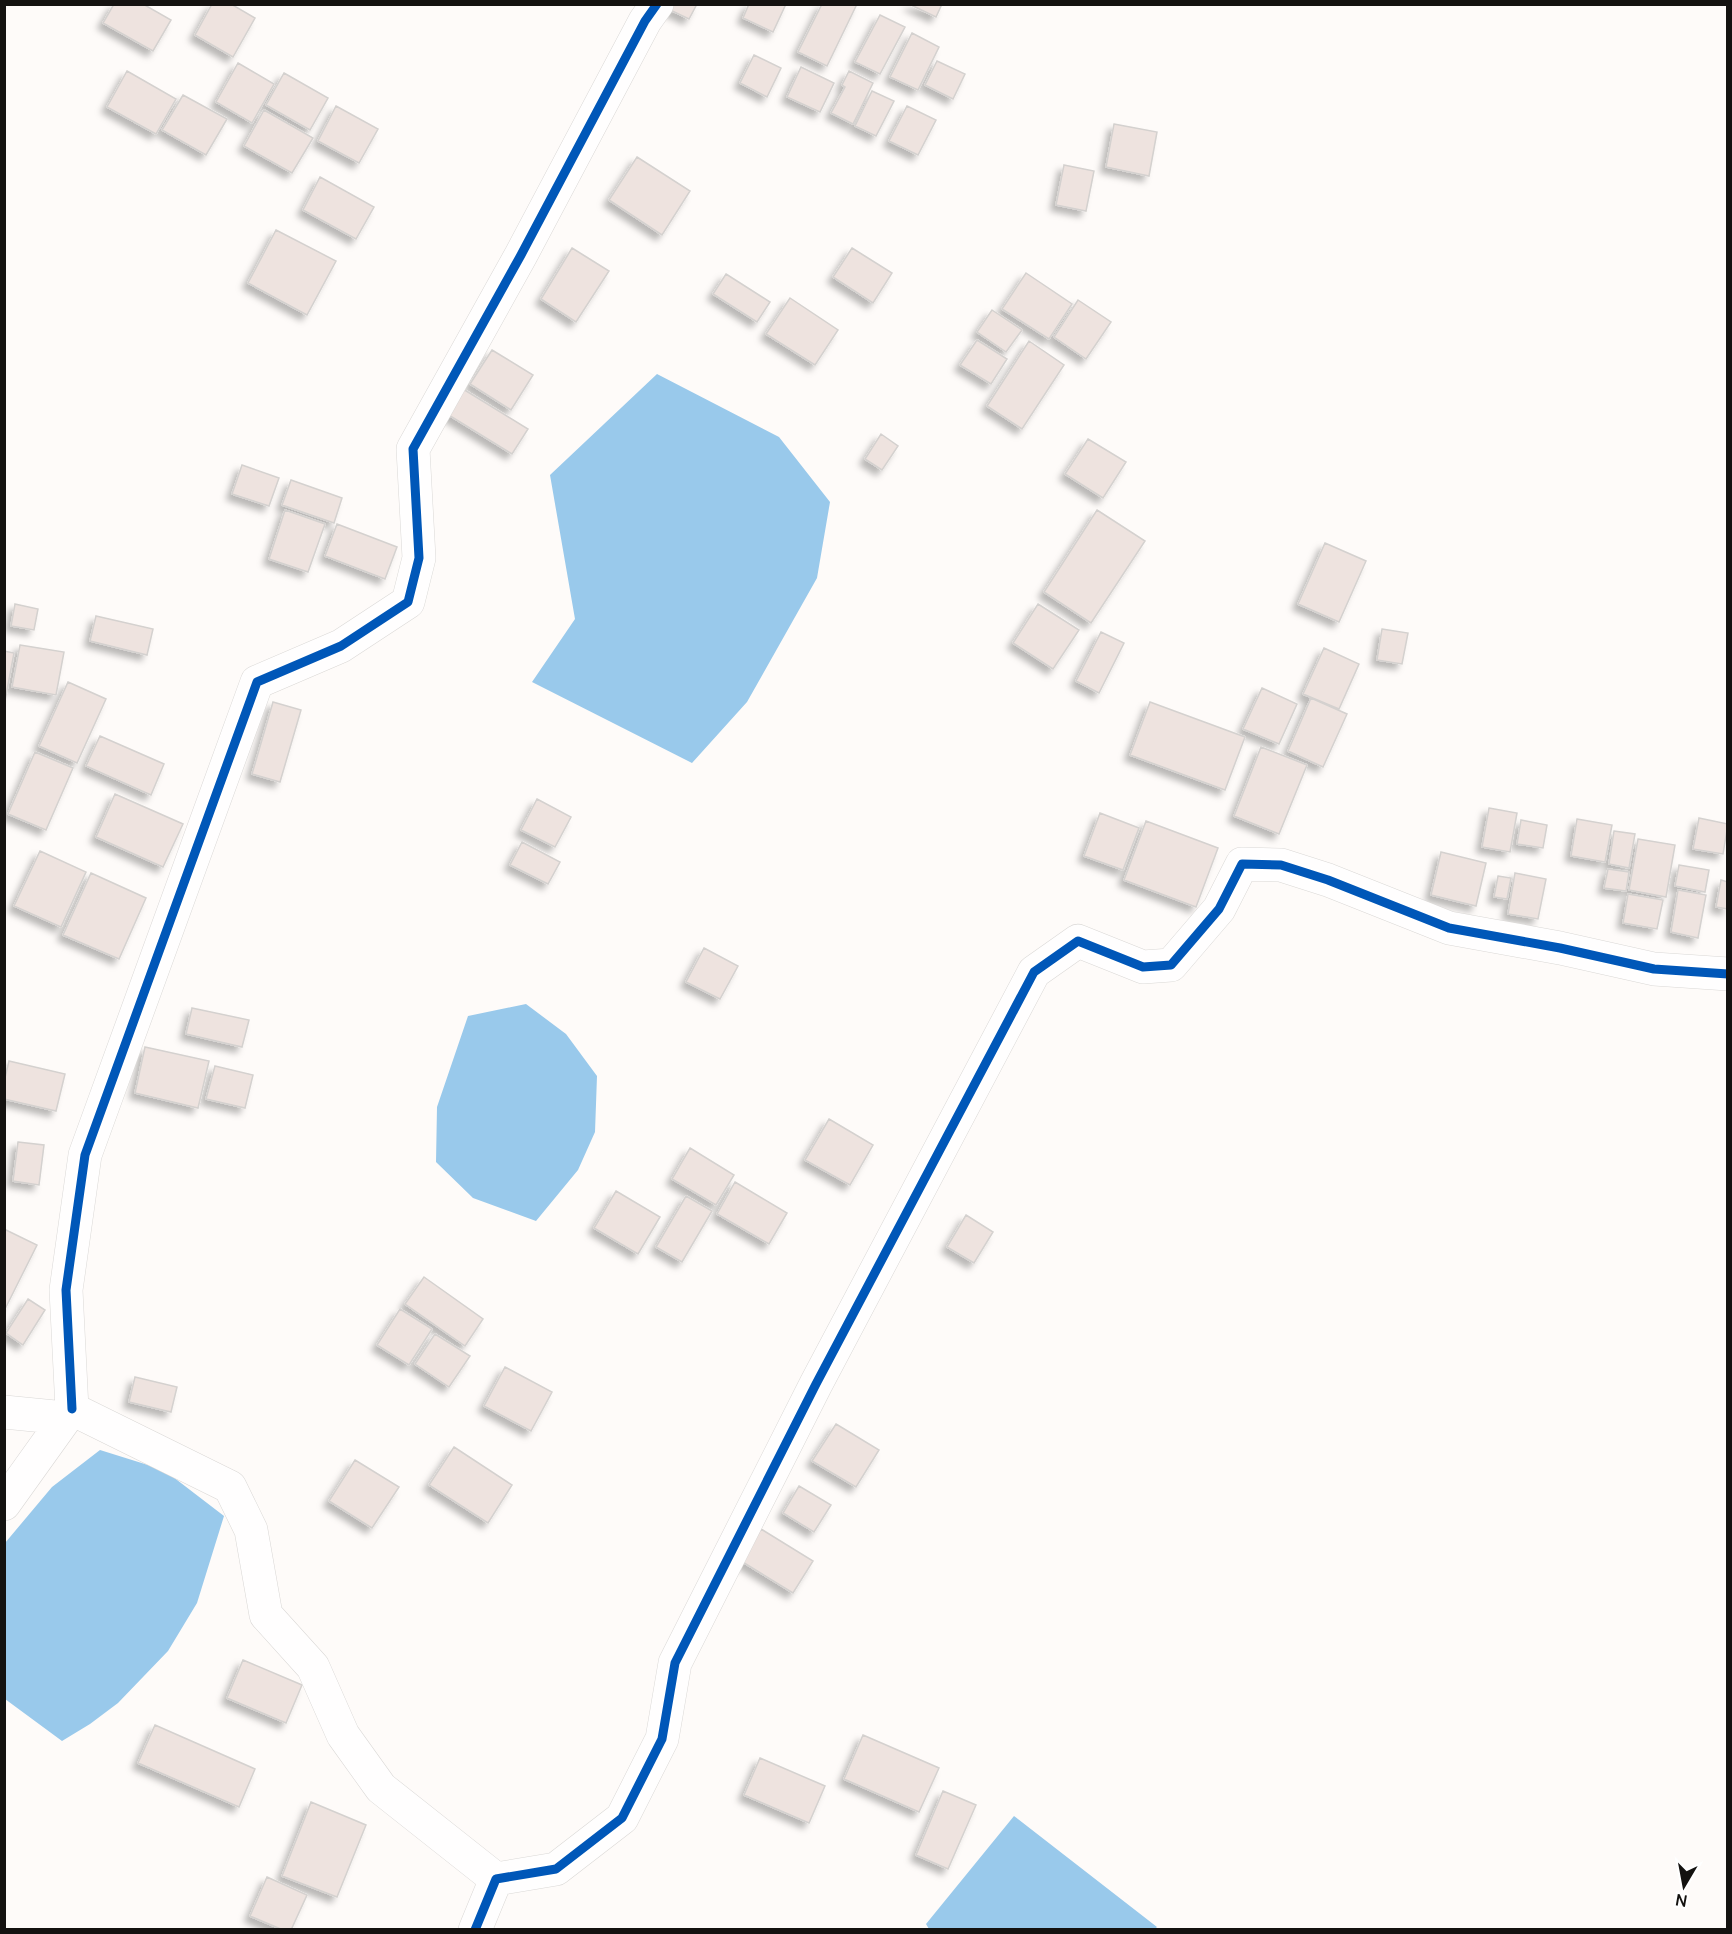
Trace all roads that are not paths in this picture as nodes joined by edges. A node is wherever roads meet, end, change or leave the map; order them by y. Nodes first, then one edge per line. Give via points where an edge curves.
1 (657, 4) edge
2 (1728, 974) edge
3 (4, 1412) edge
4 (69, 1413) junction
5 (4, 1504) edge
6 (496, 1879) junction
7 (475, 1929) edge

1 - 4 street via 414,449 418,558 408,602 341,646 257,682 85,1155 66,1290
2 - 6 street via 1654,969 1449,928 1281,865 1242,864 1219,909 1171,965 1143,967 1078,941 1034,972 816,1384 675,1663 662,1739 622,1818 555,1869
3 - 4 street
4 - 5 street
4 - 6 street via 230,1487 251,1530 266,1614 313,1667 343,1735 381,1788
6 - 7 street

